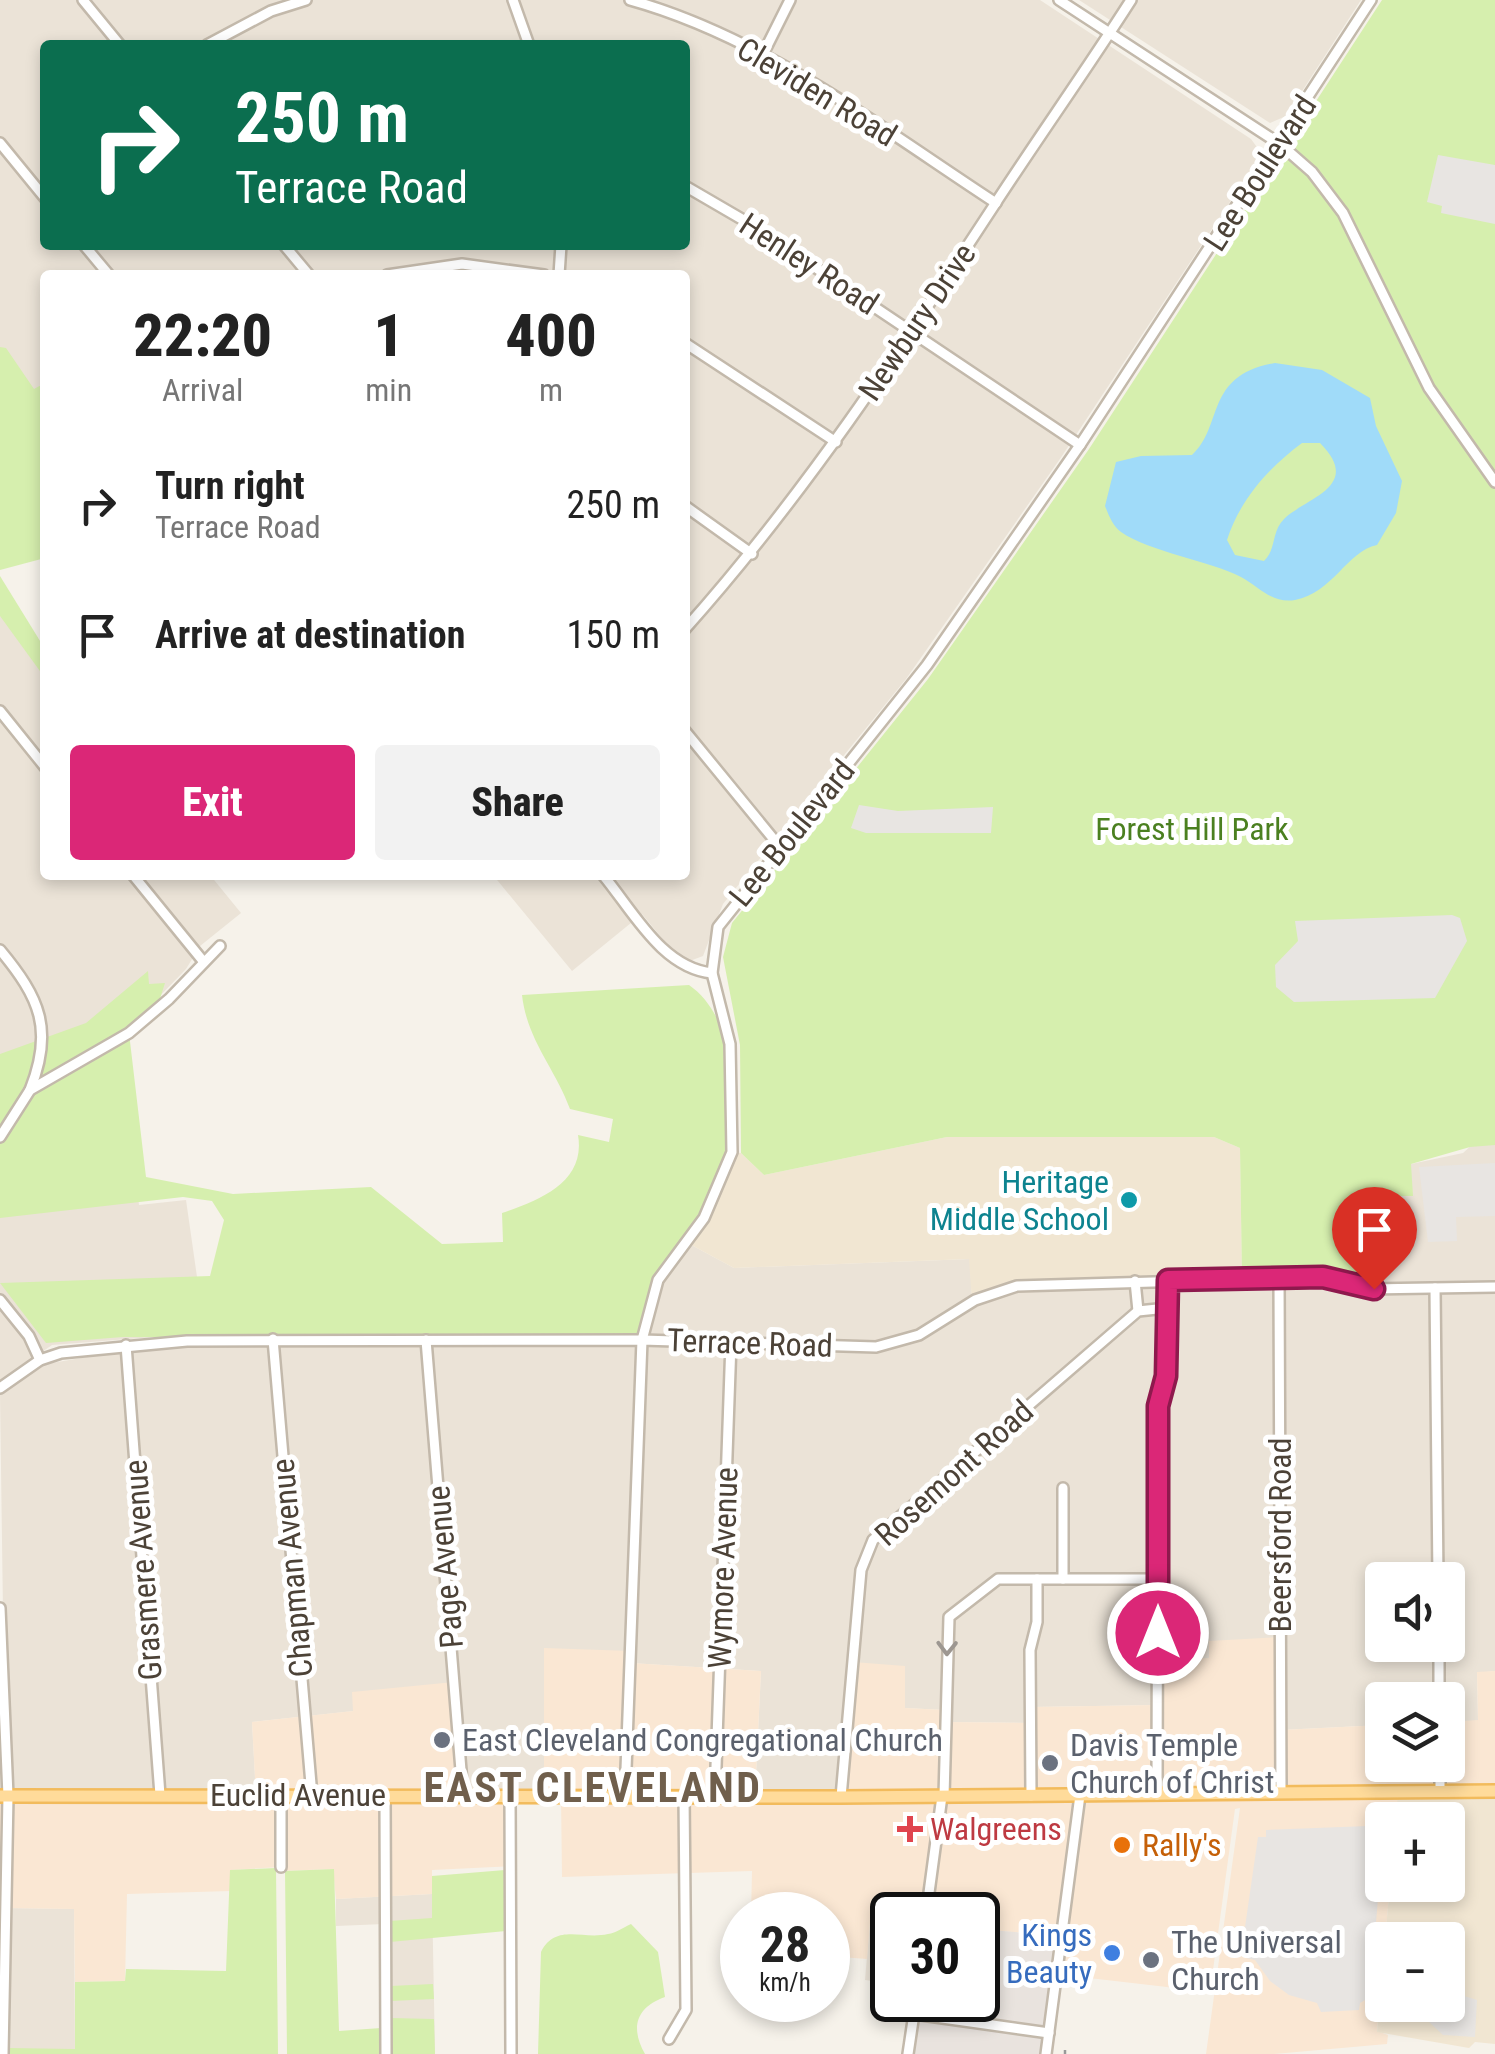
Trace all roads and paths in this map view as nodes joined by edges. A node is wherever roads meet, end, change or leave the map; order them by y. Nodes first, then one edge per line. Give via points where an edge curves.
1 (82, 0) edge
2 (306, 0) edge
3 (514, 0) edge
4 (630, 0) edge
5 (790, 0) edge
6 (1060, 0) edge
7 (1130, 0) edge
8 (1371, 0) edge
9 (1110, 33) junction
10 (116, 40) edge
11 (218, 40) edge
12 (527, 40) edge
13 (763, 54) junction
14 (0, 143) edge
15 (1280, 144) junction
16 (690, 189) edge
17 (40, 192) edge
18 (996, 203) junction
19 (88, 250) edge
20 (288, 250) edge
21 (104, 270) edge
22 (306, 270) edge
23 (421, 270) edge
24 (507, 270) edge
25 (914, 332) junction
26 (690, 346) edge
27 (836, 442) junction
28 (1080, 445) junction
29 (1495, 482) edge
30 (690, 510) edge
31 (752, 554) junction
32 (690, 623) edge
33 (0, 712) edge
34 (690, 736) edge
35 (40, 761) edge
36 (780, 848) junction
37 (137, 880) edge
38 (607, 880) edge
39 (220, 946) dead end
40 (0, 950) edge
41 (202, 960) junction
42 (712, 973) junction
43 (30, 1090) junction
44 (0, 1138) edge
45 (1279, 1278) junction
46 (1168, 1280) junction
47 (1135, 1281) junction
48 (1495, 1287) edge
49 (1435, 1288) junction
50 (0, 1300) edge
51 (1166, 1308) junction
52 (1138, 1311) junction
53 (273, 1339) junction
54 (426, 1340) junction
55 (642, 1340) junction
56 (731, 1342) junction
57 (126, 1345) junction
58 (40, 1360) junction
59 (0, 1388) edge
60 (1063, 1488) dead end
61 (1438, 1562) edge
62 (1037, 1579) junction
63 (1063, 1579) junction
64 (1158, 1579) junction
65 (0, 1608) edge
66 (1440, 1782) edge
67 (1495, 1790) edge
68 (1281, 1792) junction
69 (1440, 1792) junction
70 (160, 1795) junction
71 (385, 1795) junction
72 (463, 1795) junction
73 (510, 1795) junction
74 (684, 1795) junction
75 (715, 1795) junction
76 (1080, 1795) junction
77 (1157, 1795) junction
78 (4, 1796) edge
79 (312, 1796) junction
80 (625, 1796) junction
81 (943, 1796) junction
82 (1031, 1796) junction
83 (281, 1797) junction
84 (840, 1797) junction
85 (282, 1868) dead end
86 (929, 1892) edge
87 (913, 2022) edge
88 (971, 2022) edge
89 (1049, 2033) junction
90 (669, 2039) dead end
91 (2, 2053) edge
92 (386, 2054) edge
93 (511, 2054) edge
94 (908, 2054) edge
95 (1046, 2054) edge

1 - 10 street
2 - 11 street
3 - 12 street
4 - 13 street, Cleviden Road
5 - 13 street
6 - 9 street
7 - 9 street, Newbury Drive
8 - 15 street, Lee Boulevard
9 - 15 street
9 - 18 street, Newbury Drive
13 - 18 street, Cleviden Road
14 - 17 street
15 - 28 street, Lee Boulevard
15 - 29 street via 1344,214 1429,388
16 - 25 street, Henley Road
18 - 25 street, Newbury Drive
19 - 21 street
20 - 22 street
23 - 24 street via 462,264
25 - 27 street, Newbury Drive
25 - 28 street, Henley Road
26 - 27 street
27 - 31 street, Newbury Drive
28 - 36 street, Lee Boulevard via 926,665
30 - 31 street
31 - 32 street, Newbury Drive
33 - 35 street
34 - 36 street
36 - 42 street, Lee Boulevard via 718,928
37 - 41 street
38 - 42 street via 672,959
39 - 41 street
40 - 43 street via 32,990 39,1022 45,1054
41 - 43 street via 129,1032
42 - 55 street, Lee Boulevard via 730,1044 732,1152 712,1204 658,1280
43 - 44 street
45 - 46 street, Terrace Road
45 - 49 street, Terrace Road via 1323,1277 1368,1290
45 - 68 street, Beersford Road
46 - 47 street, Terrace Road
46 - 51 street
47 - 52 street
47 - 56 street, Terrace Road via 1004,1290 891,1345
48 - 49 street, Terrace Road
49 - 61 street
50 - 58 street
51 - 52 street
51 - 64 street via 1166,1376 1158,1406
52 - 84 street, Rosemont Road via 873,1540 861,1570
53 - 54 street, Terrace Road
53 - 57 street, Terrace Road
53 - 79 street, Chapman Avenue
54 - 55 street, Terrace Road
54 - 72 street, Page Avenue
55 - 56 street, Terrace Road
55 - 80 street, Lee Boulevard
56 - 75 street, Wymore Avenue
57 - 58 street, Terrace Road
57 - 70 street, Grasmere Avenue
58 - 59 street, Terrace Road
60 - 63 street
62 - 63 street
62 -> 81 street via 998,1579 948,1620
62 - 82 street via 1030,1650
63 - 64 street
64 - 77 street
65 - 78 street
66 - 69 street
67 - 69 main road, Euclid Avenue
68 - 69 main road, Euclid Avenue
68 - 77 main road, Euclid Avenue
70 - 78 main road, Euclid Avenue
70 - 83 main road, Euclid Avenue
71 - 72 main road, Euclid Avenue
71 - 79 main road, Euclid Avenue
71 - 92 street
72 - 73 main road, Euclid Avenue
73 - 80 main road, Euclid Avenue
73 - 93 street
74 - 75 main road, Euclid Avenue
74 - 80 main road, Euclid Avenue
74 - 90 street via 686,2010
75 - 84 main road, Euclid Avenue
76 - 77 main road, Euclid Avenue
76 - 82 main road, Euclid Avenue
76 - 89 street
78 - 91 street
79 - 83 main road, Euclid Avenue
81 - 82 main road, Euclid Avenue
81 - 84 main road, Euclid Avenue
81 - 86 street
83 - 85 street
87 - 94 street
88 - 89 street
89 - 95 street

